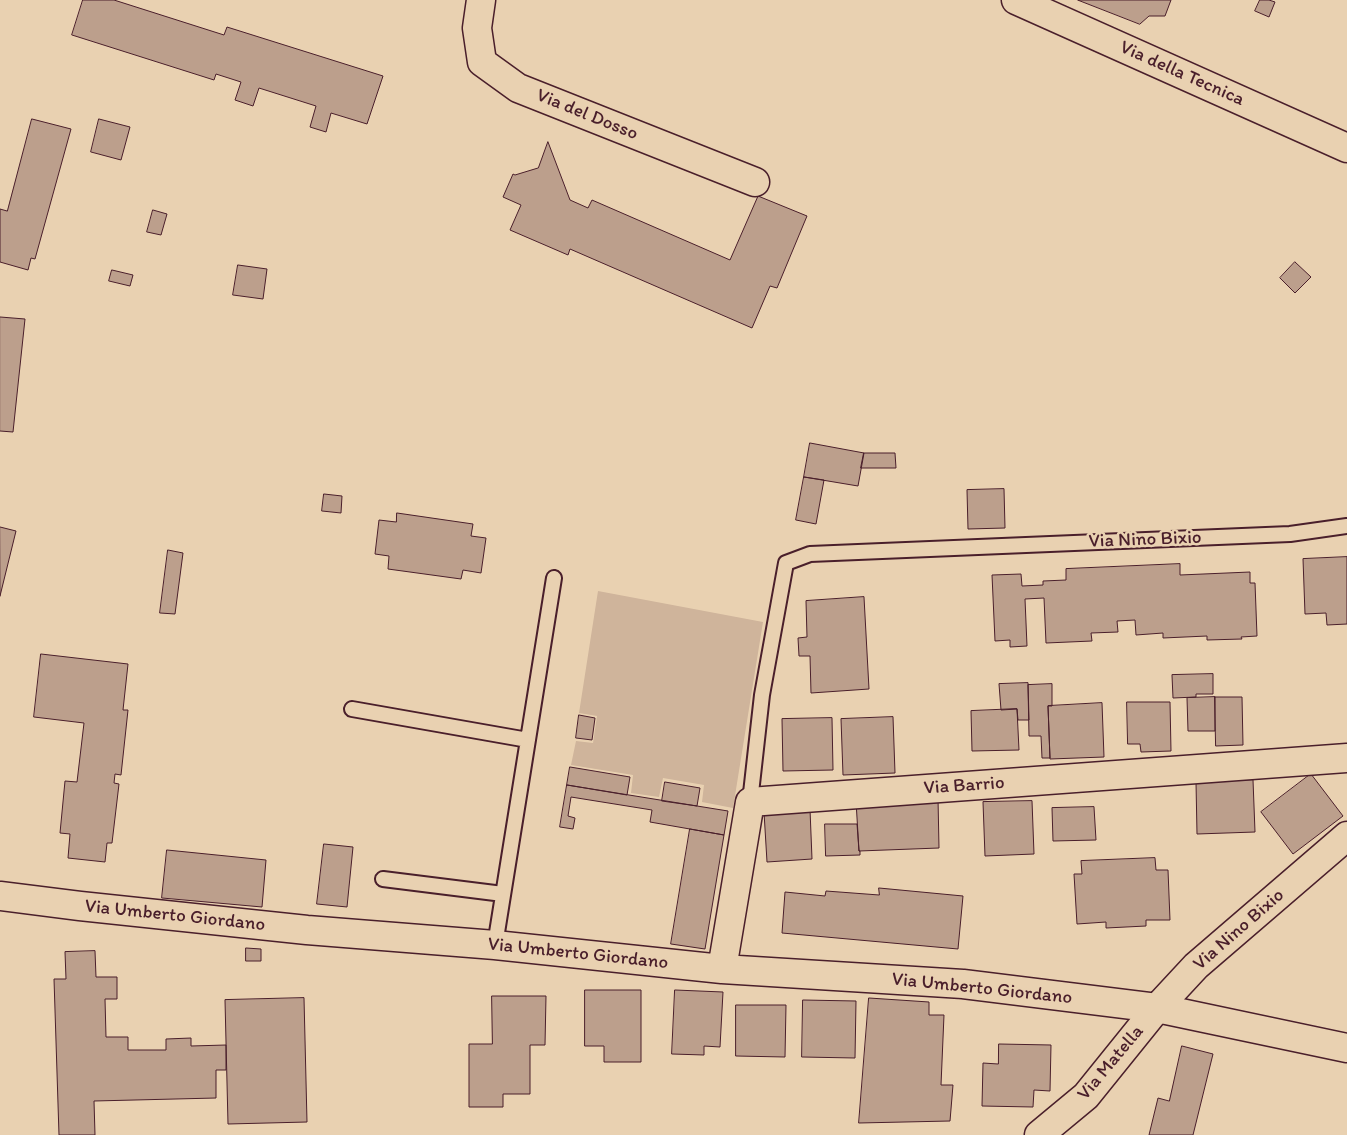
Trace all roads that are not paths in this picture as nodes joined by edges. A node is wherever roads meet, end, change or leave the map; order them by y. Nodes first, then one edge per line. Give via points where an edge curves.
1 (481, 0) edge
2 (1016, 0) edge
3 (1347, 148) edge
4 (755, 182) dead end
5 (1347, 526) edge
6 (554, 578) dead end
7 (352, 709) dead end
8 (528, 740) junction
9 (1347, 758) edge
10 (750, 802) junction
11 (1347, 836) edge
12 (384, 878) dead end
13 (503, 894) junction
14 (0, 896) edge
15 (495, 945) junction
16 (722, 969) junction
17 (1157, 1008) junction
18 (1347, 1048) edge
19 (1039, 1135) edge

1 - 4 street, Via del Dosso via 477,28 482,62 518,88
2 - 3 street, Via della Tecnica
5 - 10 lane, Via Nino Bixio via 1290,534 810,554 786,563 762,695
6 - 8 lane
7 - 8 lane
8 - 13 lane
9 - 10 street, Via Barrio
10 - 16 street
11 - 17 street, Via Nino Bixio via 1196,966
12 - 13 lane
13 - 15 lane
14 - 15 street, Via Umberto Giordano via 307,930
15 - 16 street, Via Umberto Giordano
16 - 17 street, Via Umberto Giordano via 963,984
17 - 18 street, Via Umberto Giordano
17 - 19 street, Via Matella via 1086,1096

